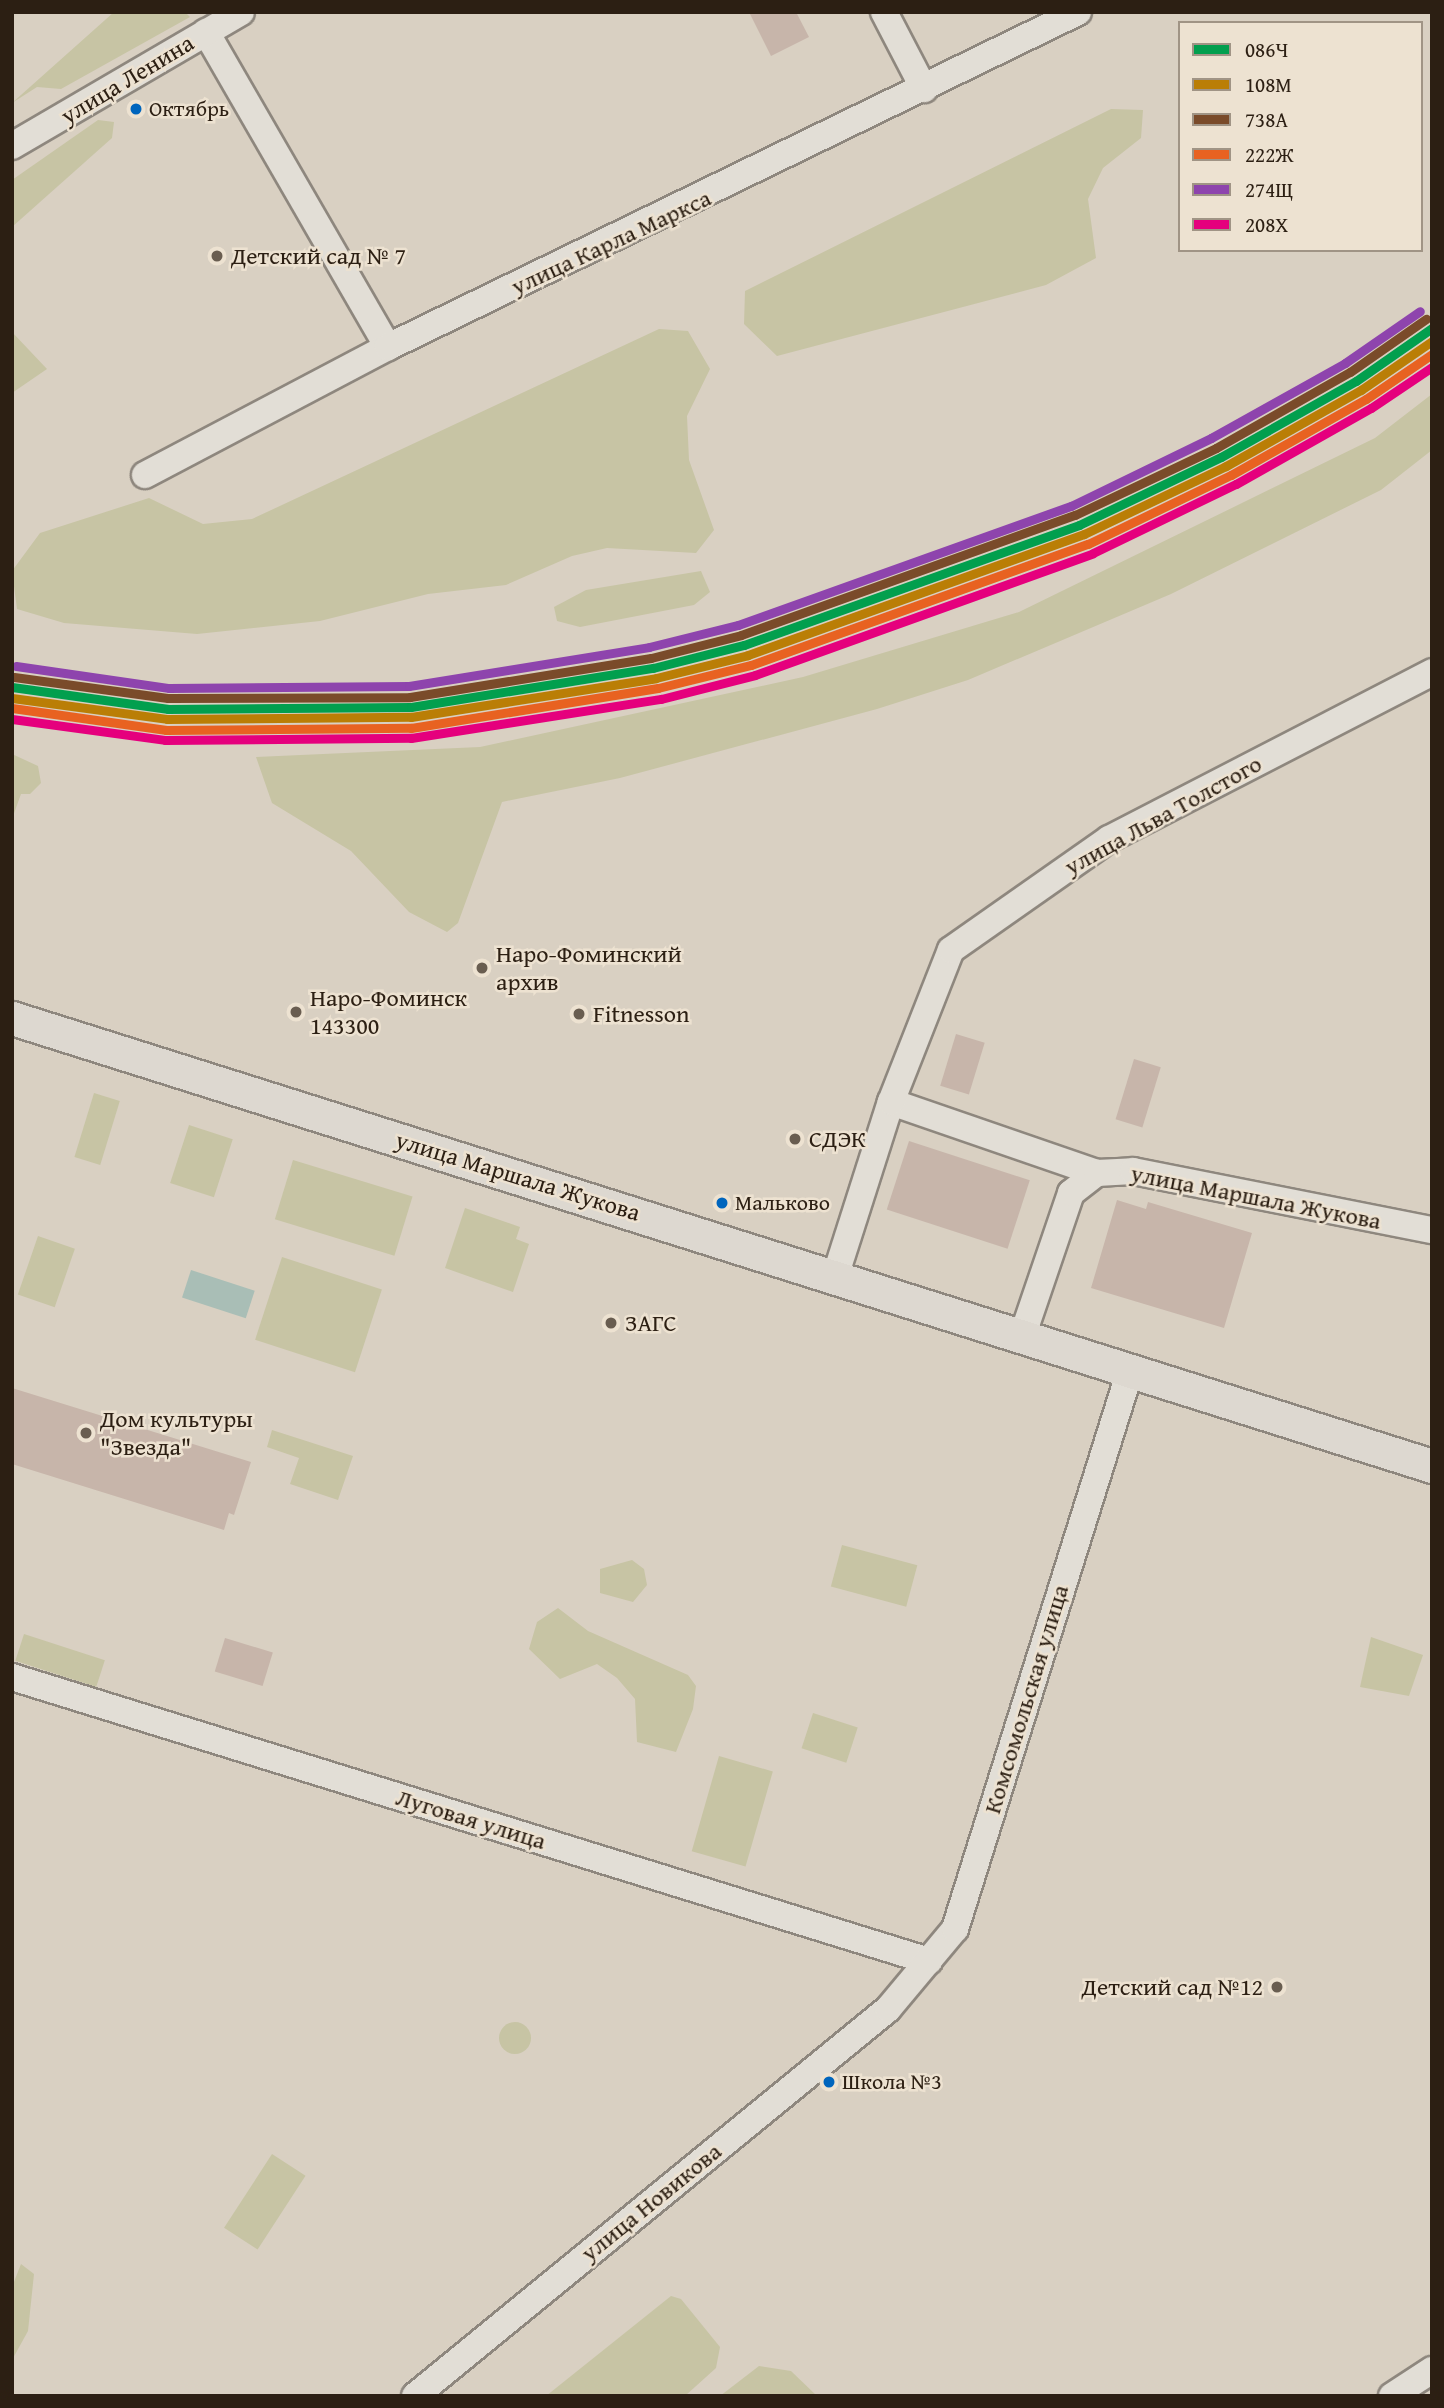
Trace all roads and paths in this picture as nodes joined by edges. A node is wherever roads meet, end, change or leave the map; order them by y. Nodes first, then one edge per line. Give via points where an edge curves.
1 (241, 12) edge
2 (884, 12) edge
3 (1079, 12) edge
4 (206, 32) junction
5 (924, 89) junction
6 (12, 146) edge
7 (388, 347) junction
8 (145, 475) dead end
9 (1432, 672) edge
10 (12, 1018) edge
11 (891, 1102) junction
12 (1097, 1173) junction
13 (1432, 1230) edge
14 (835, 1277) junction
15 (1022, 1336) junction
16 (1130, 1371) junction
17 (1432, 1466) edge
18 (12, 1677) edge
19 (929, 1961) junction
20 (888, 2009) joint
21 (1432, 2370) edge
22 (415, 2396) edge
23 (1392, 2396) edge

1 - 4 street, улица Ленина
2 - 5 street
3 - 5 street, улица Карла Маркса
4 - 6 street, улица Ленина
4 - 7 street
5 - 7 street, улица Карла Маркса
7 - 8 street, улица Карла Маркса
9 - 11 street, улица Льва Толстого via 1110,839 997,913 951,950
10 - 14 main road, улица Маршала Жукова
11 - 12 street
11 - 14 street, улица Льва Толстого
12 - 13 street, улица Маршала Жукова via 1133,1171
12 - 15 street, улица Маршала Жукова via 1071,1193
14 - 15 main road, улица Маршала Жукова
15 - 16 main road, улица Маршала Жукова
16 - 17 main road, улица Маршала Жукова
16 - 19 street, Комсомольская улица via 955,1930
18 - 19 street, Луговая улица
19 - 20 street, Комсомольская улица
20 - 22 street, улица Новикова
21 - 23 street

